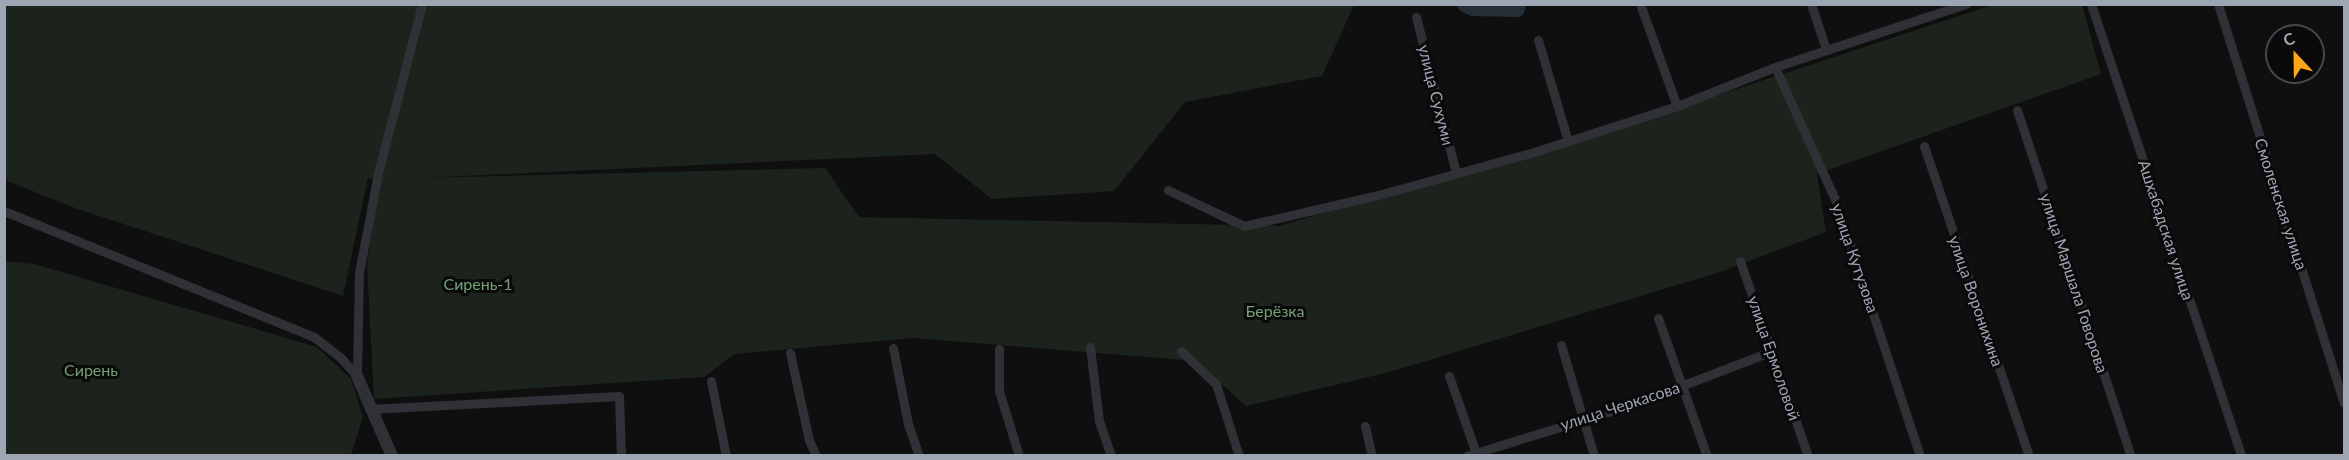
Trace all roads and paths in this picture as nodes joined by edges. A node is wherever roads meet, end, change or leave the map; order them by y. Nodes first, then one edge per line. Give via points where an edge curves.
1 (422, 4) edge
2 (1640, 4) edge
3 (1811, 4) edge
4 (1966, 4) edge
5 (2091, 4) edge
6 (2218, 4) edge
7 (1952, 7) edge
8 (1416, 17) dead end
9 (1538, 40) dead end
10 (1827, 49) junction
11 (1775, 67) junction
12 (1677, 106) junction
13 (2017, 110) dead end
14 (1568, 141) junction
15 (1924, 146) dead end
16 (1456, 173) junction
17 (1168, 190) dead end
18 (4, 211) edge
19 (1740, 261) dead end
20 (1658, 318) dead end
21 (1561, 345) dead end
22 (1090, 347) dead end
23 (893, 348) dead end
24 (999, 349) dead end
25 (1181, 351) dead end
26 (1772, 351) junction
27 (790, 353) dead end
28 (357, 376) junction
29 (1449, 376) dead end
30 (711, 381) dead end
31 (1683, 385) junction
32 (2344, 403) edge
33 (369, 409) junction
34 (1581, 419) junction
35 (1365, 426) dead end
36 (1473, 455) edge
37 (392, 456) edge
38 (621, 456) edge
39 (726, 456) edge
40 (816, 456) edge
41 (919, 456) edge
42 (1019, 456) edge
43 (1111, 456) edge
44 (1239, 456) edge
45 (1372, 456) edge
46 (1594, 456) edge
47 (1707, 456) edge
48 (1808, 456) edge
49 (1920, 456) edge
50 (2029, 456) edge
51 (2131, 456) edge
52 (2241, 456) edge

1 - 28 street via 378,172 359,273
2 - 12 street
3 - 10 street
4 - 7 street
5 - 52 street, Ашхабадская улица
6 - 32 street, Смоленская улица
7 - 10 street
8 - 16 street, улица Сухуми
9 - 14 street
10 - 11 street
11 - 12 street
11 - 49 street, улица Кутузова via 1835,199
12 - 14 street
13 - 51 street, улица Маршала Говорова
14 - 16 street
15 - 50 street, улица Воронихина
16 - 17 street via 1244,226
18 - 28 street via 314,337
19 - 26 street, улица Ермоловой
20 - 31 street
21 - 34 street
22 - 43 street via 1099,422
23 - 41 street via 908,424
24 - 42 street via 999,391
25 - 44 street via 1216,384
26 - 31 street, улица Черкасова
26 - 48 street, улица Ермоловой
27 - 40 street
28 - 33 street
29 - 36 street
30 - 39 street
31 - 34 street, улица Черкасова
31 - 47 street
33 - 37 street
33 - 38 street via 619,396
34 - 36 street, улица Черкасова
34 - 46 street
35 - 45 street

